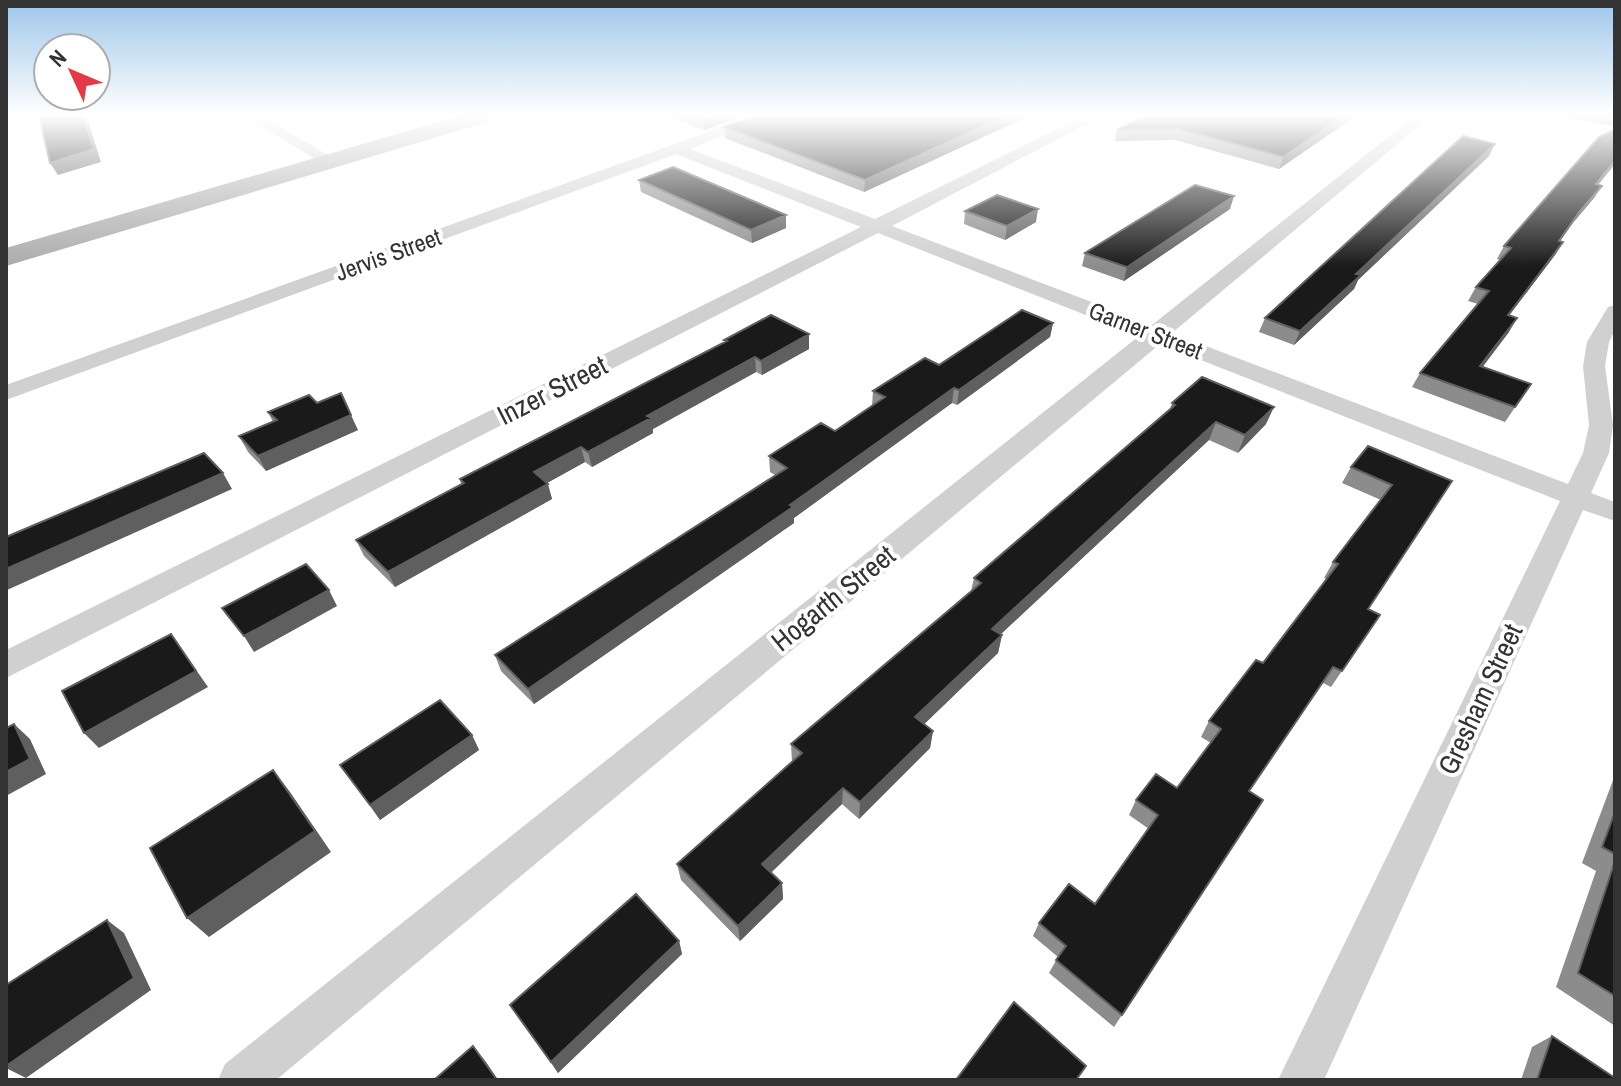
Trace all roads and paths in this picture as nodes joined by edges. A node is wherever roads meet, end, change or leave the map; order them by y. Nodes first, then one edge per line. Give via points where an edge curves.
1 (239, 166) edge
2 (314, 166) edge
3 (631, 166) edge
4 (720, 166) edge
5 (997, 166) edge
6 (1363, 166) edge
7 (877, 226) junction
8 (6, 232) edge
9 (6, 257) edge
10 (1615, 311) edge
11 (1156, 334) junction
12 (6, 393) edge
13 (1575, 496) junction
14 (1615, 512) edge
15 (6, 665) edge
16 (241, 1080) edge
17 (1301, 1080) edge

1 - 8 main road
2 - 9 main road
3 - 12 street, Jervis Street
4 - 7 street, Garner Street
5 - 7 street, Inzer Street
6 - 11 street, Hogarth Street
7 - 11 street, Garner Street
7 - 15 street, Inzer Street
10 - 13 street, Gresham Street via 1598,342 1594,366 1601,425 1596,453
11 - 13 street, Garner Street
11 - 16 street, Hogarth Street
13 - 14 street, Garner Street
13 - 17 street, Gresham Street

